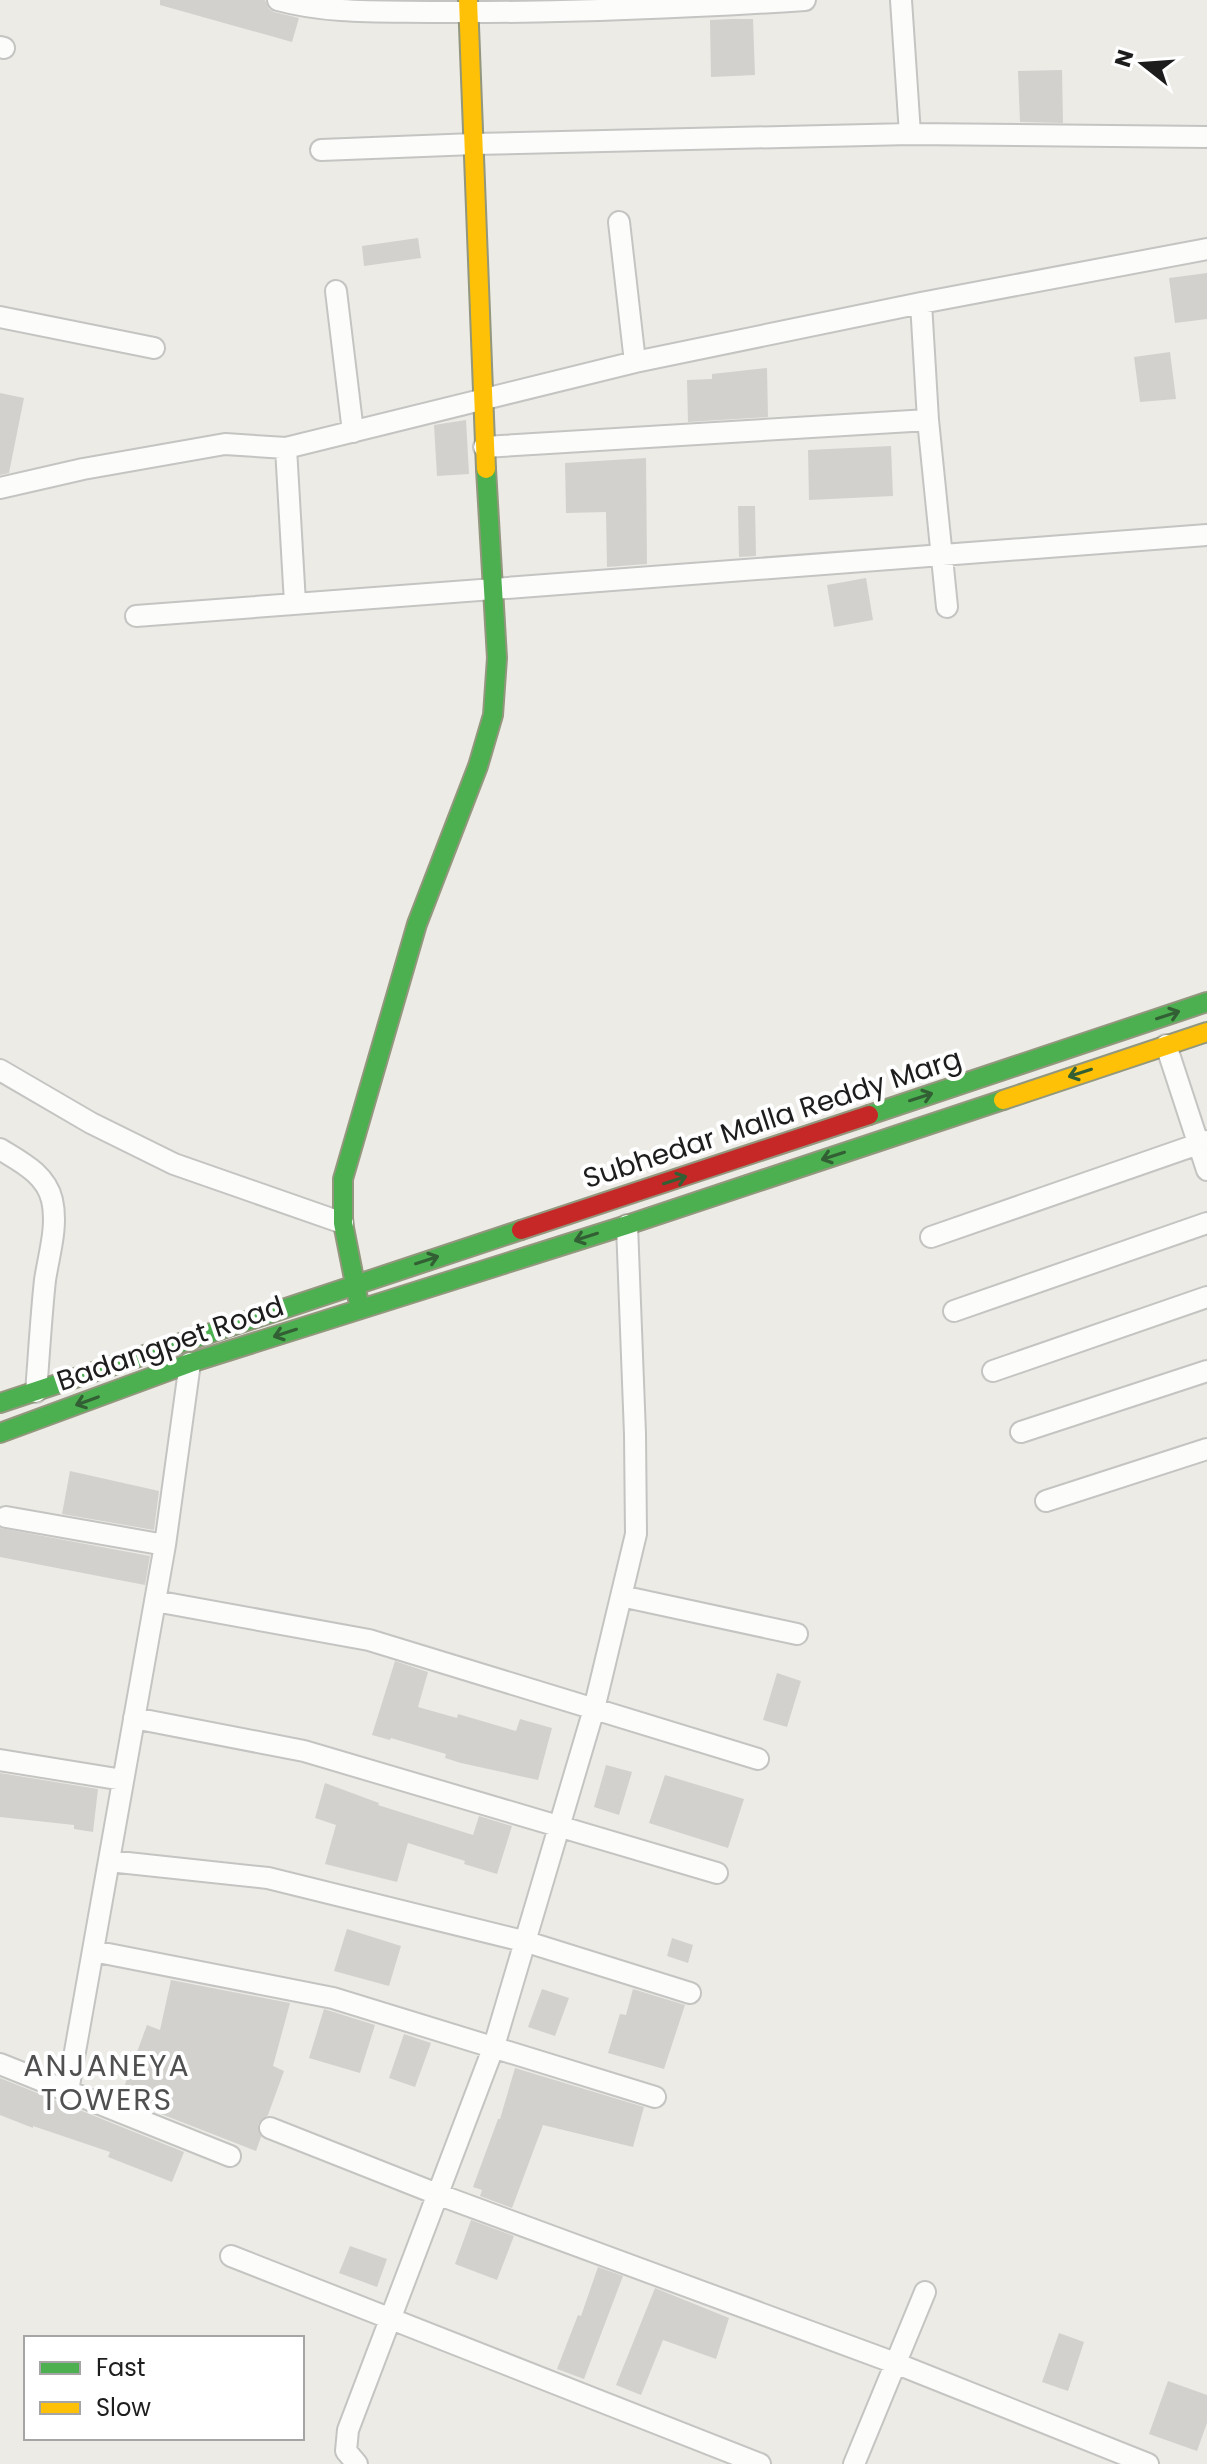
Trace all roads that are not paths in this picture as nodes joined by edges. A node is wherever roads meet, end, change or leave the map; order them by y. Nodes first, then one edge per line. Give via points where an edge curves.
1 (278, 0) edge
2 (805, 0) edge
3 (901, 0) edge
4 (772, 1) edge
5 (345, 5) edge
6 (624, 5) edge
7 (468, 6) edge
8 (910, 134) junction
9 (1207, 137) edge
10 (474, 144) junction
11 (321, 150) dead end
12 (619, 222) dead end
13 (1207, 249) edge
14 (336, 291) dead end
15 (921, 303) junction
16 (0, 317) edge
17 (154, 348) dead end
18 (635, 362) junction
19 (482, 401) junction
20 (928, 420) junction
21 (353, 432) junction
22 (484, 447) junction
23 (286, 448) junction
24 (0, 488) edge
25 (1207, 535) edge
26 (942, 554) junction
27 (493, 589) junction
28 (295, 603) junction
29 (947, 607) dead end
30 (136, 616) dead end
31 (1207, 1002) edge
32 (1207, 1032) edge
33 (1166, 1045) junction
34 (0, 1070) edge
35 (1203, 1143) edge
36 (0, 1149) edge
37 (1207, 1170) edge
38 (343, 1223) junction
39 (1207, 1223) edge
40 (627, 1225) junction
41 (931, 1237) dead end
42 (353, 1284) junction
43 (1207, 1297) edge
44 (360, 1309) junction
45 (954, 1311) dead end
46 (190, 1363) junction
47 (993, 1371) dead end
48 (1207, 1371) edge
49 (36, 1392) junction
50 (0, 1403) edge
51 (1021, 1432) dead end
52 (0, 1433) edge
53 (1207, 1449) edge
54 (1046, 1501) dead end
55 (6, 1517) dead end
56 (165, 1545) junction
57 (621, 1596) junction
58 (155, 1601) junction
59 (797, 1634) dead end
60 (594, 1709) junction
61 (134, 1718) junction
62 (758, 1759) dead end
63 (0, 1760) edge
64 (123, 1780) junction
65 (561, 1827) junction
66 (109, 1861) junction
67 (717, 1873) dead end
68 (527, 1942) junction
69 (93, 1951) junction
70 (690, 1993) dead end
71 (494, 2046) junction
72 (0, 2064) edge
73 (68, 2091) junction
74 (655, 2097) dead end
75 (270, 2128) dead end
76 (230, 2156) dead end
77 (437, 2194) junction
78 (231, 2256) dead end
79 (925, 2292) dead end
80 (391, 2319) junction
81 (895, 2363) junction
82 (357, 2464) edge
83 (760, 2464) edge
84 (854, 2464) edge
85 (1148, 2464) edge

1 - 5 street via 306,7
2 - 4 street
3 - 8 street
4 - 6 street
5 - 7 street
6 - 7 street
7 - 10 main road
8 - 9 street
8 - 10 street
10 - 11 street
10 - 19 main road
12 - 18 street
13 - 15 street
14 - 21 street
15 - 18 street
15 - 20 street
16 - 17 street
18 - 19 street
19 - 21 street
19 - 22 main road
20 - 22 street
20 - 26 street
21 - 23 street
22 - 27 main road
23 - 24 street via 225,444
23 - 28 street
25 - 26 street
26 - 27 street
26 - 29 street
27 - 28 street
27 - 38 main road via 493,715 417,924 358,1120 343,1179
28 - 30 street
42 -> 31 main road, Subhedar Malla Reddy Marg
32 - 33 main road, Subhedar Malla Reddy Marg
33 - 35 street
33 -> 40 main road, Subhedar Malla Reddy Marg
34 - 38 street via 174,1164
35 - 37 street
35 - 41 street
36 - 49 street via 42,1179 52,1199 54,1228
38 - 42 main road
39 - 45 street
40 -> 44 main road, Subhedar Malla Reddy Marg
40 - 57 street via 636,1534
42 - 44 main road
42 - 49 main road, Badangpet Road
43 - 47 street
44 -> 46 main road, Badangpet Road
46 -> 52 main road, Badangpet Road
46 - 56 street
48 - 51 street
49 - 50 main road, Badangpet Road
53 - 54 street
55 - 56 street
56 - 58 street
57 - 59 street
57 - 60 street
58 - 60 street via 369,1640
58 - 61 street
60 - 62 street
60 - 65 street
61 - 64 street
61 - 65 street via 304,1751
63 - 64 street
64 - 66 street
65 - 67 street
65 - 68 street
66 - 68 street via 268,1878
66 - 69 street
68 - 70 street
68 - 71 street
69 - 71 street via 333,1998
69 - 73 street
71 - 74 street
71 - 77 street
72 - 73 street
73 - 76 street
75 - 77 street
77 - 80 street
77 - 81 street
78 - 80 street
79 - 81 street
80 - 82 street via 345,2441
80 - 83 street
81 - 84 street
81 - 85 street

